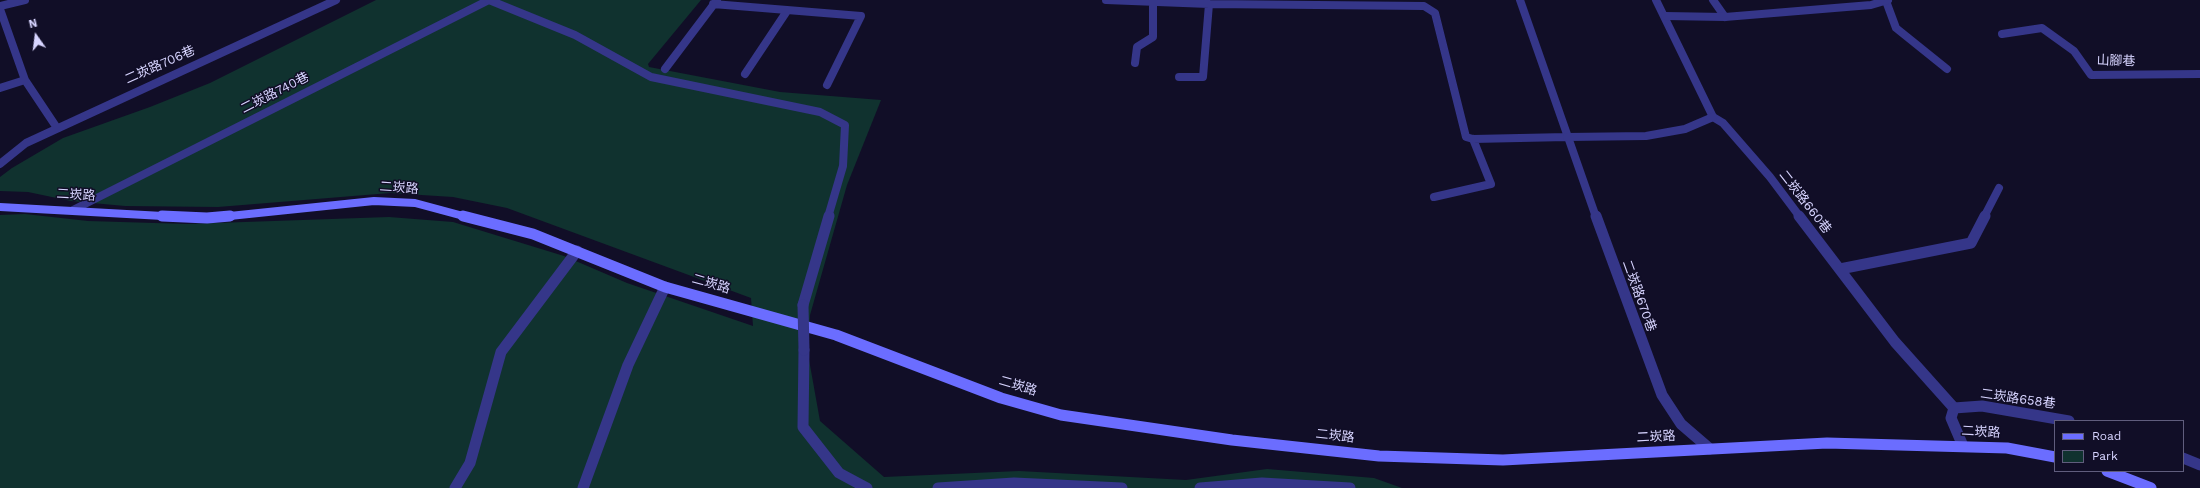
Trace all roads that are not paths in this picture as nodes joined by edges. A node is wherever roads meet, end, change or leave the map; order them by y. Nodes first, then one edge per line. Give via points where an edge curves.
1 (25, 0) edge
2 (336, 0) edge
3 (489, 0) edge
4 (1106, 0) edge
5 (1520, 0) edge
6 (1656, 0) edge
7 (1713, 0) edge
8 (1887, 1) edge
9 (715, 2) edge
10 (1153, 2) junction
11 (1209, 4) junction
12 (0, 8) edge
13 (787, 11) junction
14 (1666, 16) junction
15 (1725, 17) junction
16 (2002, 34) dead end
17 (1135, 63) dead end
18 (665, 69) dead end
19 (1947, 70) dead end
20 (746, 74) dead end
21 (2200, 74) edge
22 (1179, 77) dead end
23 (25, 80) junction
24 (827, 85) dead end
25 (0, 88) edge
26 (1713, 117) junction
27 (56, 128) junction
28 (1567, 137) junction
29 (1472, 139) junction
30 (0, 164) edge
31 (1999, 188) dead end
32 (1434, 197) dead end
33 (0, 207) edge
34 (73, 210) junction
35 (577, 251) junction
36 (1840, 270) junction
37 (665, 287) junction
38 (1954, 408) junction
39 (2063, 420) edge
40 (1962, 446) junction
41 (1710, 449) junction
42 (2054, 457) edge
43 (2184, 458) edge
44 (2200, 465) edge
45 (2110, 472) edge
46 (455, 488) edge
47 (583, 488) edge
48 (867, 488) edge
49 (938, 488) edge
50 (1122, 488) edge
51 (1200, 488) edge
52 (1350, 488) edge
53 (2152, 488) edge

1 - 12 street
2 - 27 street, 二崁路706巷
3 - 34 street, 二崁路740巷
3 - 48 street, bridge via 575,34 651,77 820,112 845,125 843,166 803,305 803,427 839,473
4 - 10 street
5 - 28 street, 二崁路670巷
6 - 14 street, 二崁路660巷
7 - 15 street
8 - 15 street via 1871,5
8 - 19 street via 1896,28
9 - 13 street
9 - 18 street
10 - 11 street
10 - 17 street via 1153,37 1137,47
11 - 22 street via 1203,77
11 - 29 street via 1424,6 1435,13 1466,137
12 - 23 street
13 - 20 street
13 - 24 street via 861,16
14 - 15 street
14 - 26 street, 二崁路660巷
16 - 21 street, 山腳巷 via 2042,28 2074,51 2092,75
23 - 25 street
23 - 27 street
26 - 28 street via 1685,129 1646,136
26 - 36 street, 二崁路660巷 via 1722,123 1770,177
27 - 30 street, 二崁路706巷 via 26,143
28 - 29 street
28 - 41 street, 二崁路670巷 via 1662,395 1681,424
29 - 32 street via 1491,184
31 - 36 street via 1971,244
33 - 34 street, 二崁路
34 - 35 street, 二崁路 via 207,218 374,201 415,203 533,234
35 - 37 street, 二崁路
35 - 46 street via 501,352 470,463
36 - 38 street, 二崁路660巷 via 1895,342
37 - 41 street, 二崁路 via 836,335 1001,398 1069,416 1232,440 1379,456 1503,460
37 - 47 street via 628,365
38 - 39 street, 二崁路658巷 via 1982,406
38 - 40 street via 1951,418
40 - 41 street, 二崁路 via 1827,443
40 - 42 street, 二崁路 via 2007,448
43 - 44 street
45 - 53 street
49 - 50 street via 1014,483
51 - 52 street via 1262,484

